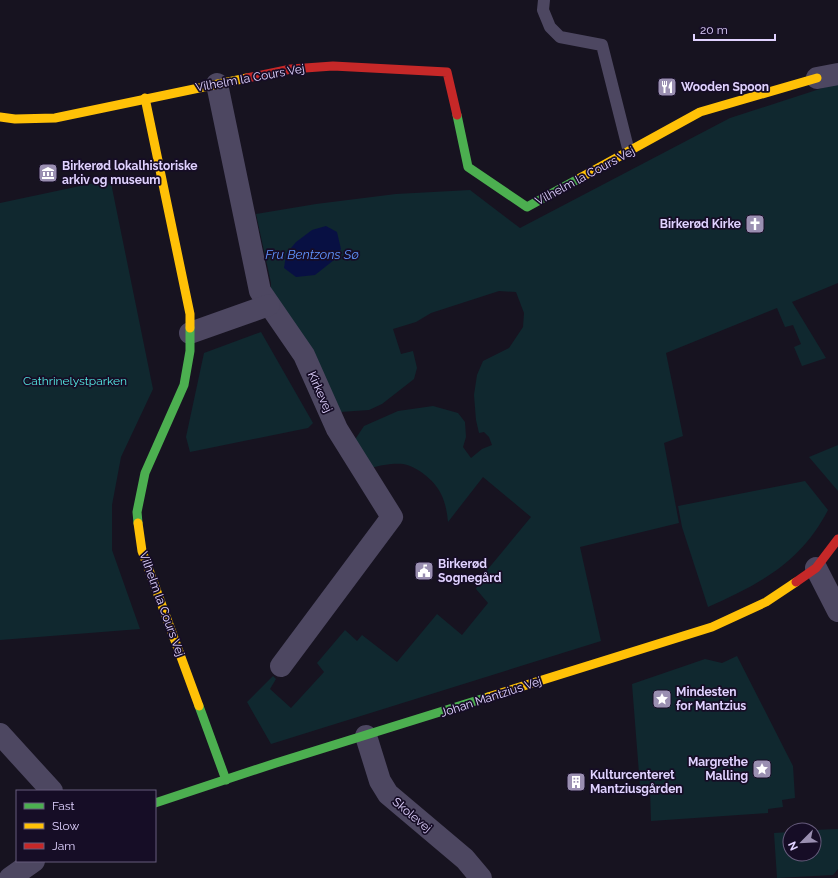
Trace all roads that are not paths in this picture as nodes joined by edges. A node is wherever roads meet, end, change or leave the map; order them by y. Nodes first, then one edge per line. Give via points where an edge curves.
1 (544, 0) edge
2 (838, 74) edge
3 (817, 78) joint
4 (217, 84) junction
5 (145, 98) junction
6 (0, 117) edge
7 (629, 152) junction
8 (270, 305) junction
9 (190, 333) junction
10 (838, 539) edge
11 (816, 568) junction
12 (838, 611) edge
13 (281, 666) dead end
14 (0, 734) edge
15 (366, 736) junction
16 (226, 780) junction
17 (51, 790) edge
18 (156, 803) edge
19 (33, 862) edge
20 (10, 878) edge
21 (481, 878) edge

1 - 7 lane via 543,10 550,27 560,37 602,45
2 - 3 street, Vilhelm la Cours Vej
3 - 7 street, Vilhelm la Cours Vej via 700,112
4 - 5 street, Vilhelm la Cours Vej
4 - 7 street, Vilhelm la Cours Vej via 291,69 333,66 448,72 468,167 527,207
4 - 8 street, Kirkevej via 260,291
5 - 6 street, Vilhelm la Cours Vej via 55,118
5 - 9 street, Vilhelm la Cours Vej via 190,314
8 - 9 street
8 - 13 street, Kirkevej via 304,356 337,429 392,517
9 - 16 street, Vilhelm la Cours Vej via 190,351 184,385 145,472 137,512 142,551
10 - 11 street, Johan Mantzius Vej
11 - 12 street
11 - 15 street, Johan Mantzius Vej via 766,602 712,627
14 - 17 street
15 - 16 street, Johan Mantzius Vej
15 - 21 street, Skolevej via 380,781 388,794 465,858
16 - 18 street, Johan Mantzius Vej
19 - 20 street

